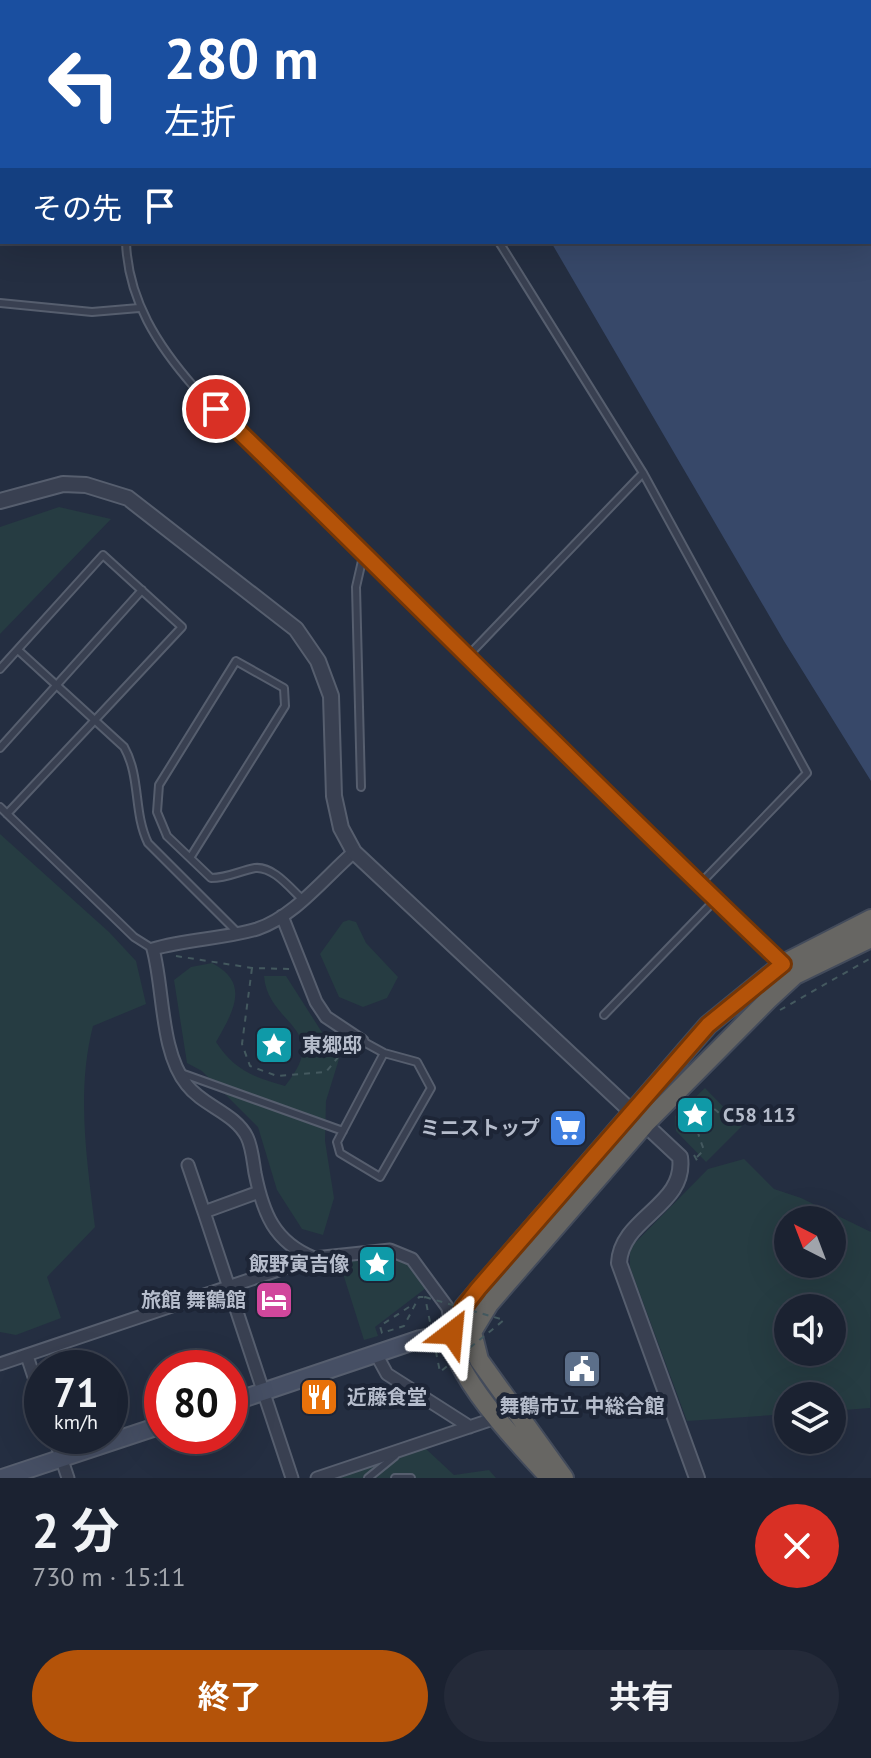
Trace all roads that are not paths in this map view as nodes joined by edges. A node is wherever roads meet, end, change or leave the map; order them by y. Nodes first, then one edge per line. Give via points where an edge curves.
1 (126, 244) edge
2 (500, 244) edge
3 (0, 303) edge
4 (139, 308) junction
5 (643, 473) junction
6 (0, 501) edge
7 (364, 552) junction
8 (142, 590) junction
9 (18, 650) junction
10 (466, 658) junction
11 (0, 669) edge
12 (57, 686) junction
13 (93, 720) junction
14 (0, 748) edge
15 (361, 787) dead end
16 (0, 807) edge
17 (7, 814) junction
18 (354, 852) junction
19 (190, 858) junction
20 (699, 885) junction
21 (302, 899) junction
22 (715, 900) junction
23 (282, 916) junction
24 (871, 919) edge
25 (238, 933) junction
26 (871, 938) edge
27 (154, 952) junction
28 (789, 970) junction
29 (604, 1015) dead end
30 (357, 1038) joint
31 (384, 1053) junction
32 (179, 1073) junction
33 (639, 1117) junction
34 (343, 1131) junction
35 (188, 1165) dead end
36 (259, 1192) junction
37 (204, 1212) junction
38 (314, 1258) junction
39 (230, 1289) junction
40 (472, 1332) junction
41 (452, 1333) junction
42 (45, 1350) edge
43 (376, 1354) junction
44 (24, 1357) edge
45 (0, 1364) edge
46 (263, 1392) junction
47 (248, 1397) edge
48 (499, 1417) junction
49 (470, 1427) junction
50 (144, 1431) edge
51 (404, 1449) junction
52 (59, 1454) edge
53 (61, 1459) junction
54 (2, 1478) edge
55 (68, 1478) edge
56 (292, 1478) edge
57 (317, 1478) edge
58 (368, 1478) edge
59 (395, 1478) edge
60 (411, 1478) edge
61 (550, 1478) edge
62 (564, 1478) edge
63 (697, 1478) edge

1 - 4 lane
2 - 5 lane
3 - 4 lane via 92,312
4 - 7 lane via 195,388
5 - 10 lane
5 - 20 lane via 807,773
6 - 18 street via 63,484 128,498 296,629 318,661 331,696 334,796 341,828
7 - 10 lane
7 - 15 lane via 356,587
8 - 9 lane via 103,555
8 - 12 lane
8 - 13 lane via 182,627
9 - 11 lane
9 - 12 lane
10 - 20 lane
12 - 13 lane
12 - 14 lane
13 - 17 lane
13 - 25 lane via 131,760 140,827 148,843
16 - 17 lane
17 - 27 lane
18 - 21 street
18 - 33 street
19 - 19 lane via 285,706 284,688 236,661 159,785 157,812 167,836
19 - 21 lane via 211,878 257,868 273,873
20 - 22 lane
21 - 23 street
22 - 28 lane
22 - 29 lane
23 - 25 street
23 - 30 street via 316,1002 326,1017
24 - 28 highway
25 - 27 street via 181,941
26 - 28 highway
27 - 32 street via 164,1024
28 - 33 highway via 708,1025
30 - 31 lane
31 - 34 lane
31 - 34 lane via 417,1062 431,1088 380,1177 340,1153 337,1142
32 - 34 lane
32 - 36 street via 193,1092 240,1126 248,1139
33 - 40 highway
33 - 41 highway via 478,1289
33 - 63 street via 680,1157 682,1173 676,1189 627,1237 619,1263
35 - 37 street
36 - 37 street
36 - 38 street via 282,1241
37 - 39 street
38 - 39 street
38 - 41 street via 403,1253 448,1308
39 - 42 street
39 - 46 street
40 - 41 main road
40 - 62 highway via 479,1360
41 - 43 main road
41 - 48 highway via 464,1373
43 - 46 main road
43 - 49 street via 387,1374
44 - 45 street
46 - 47 main road
46 - 56 street
48 - 49 street
48 - 61 highway
49 - 51 street
50 - 53 main road
51 - 57 street
51 - 58 lane
52 - 53 street
53 - 54 main road
53 - 55 street
59 - 60 lane

